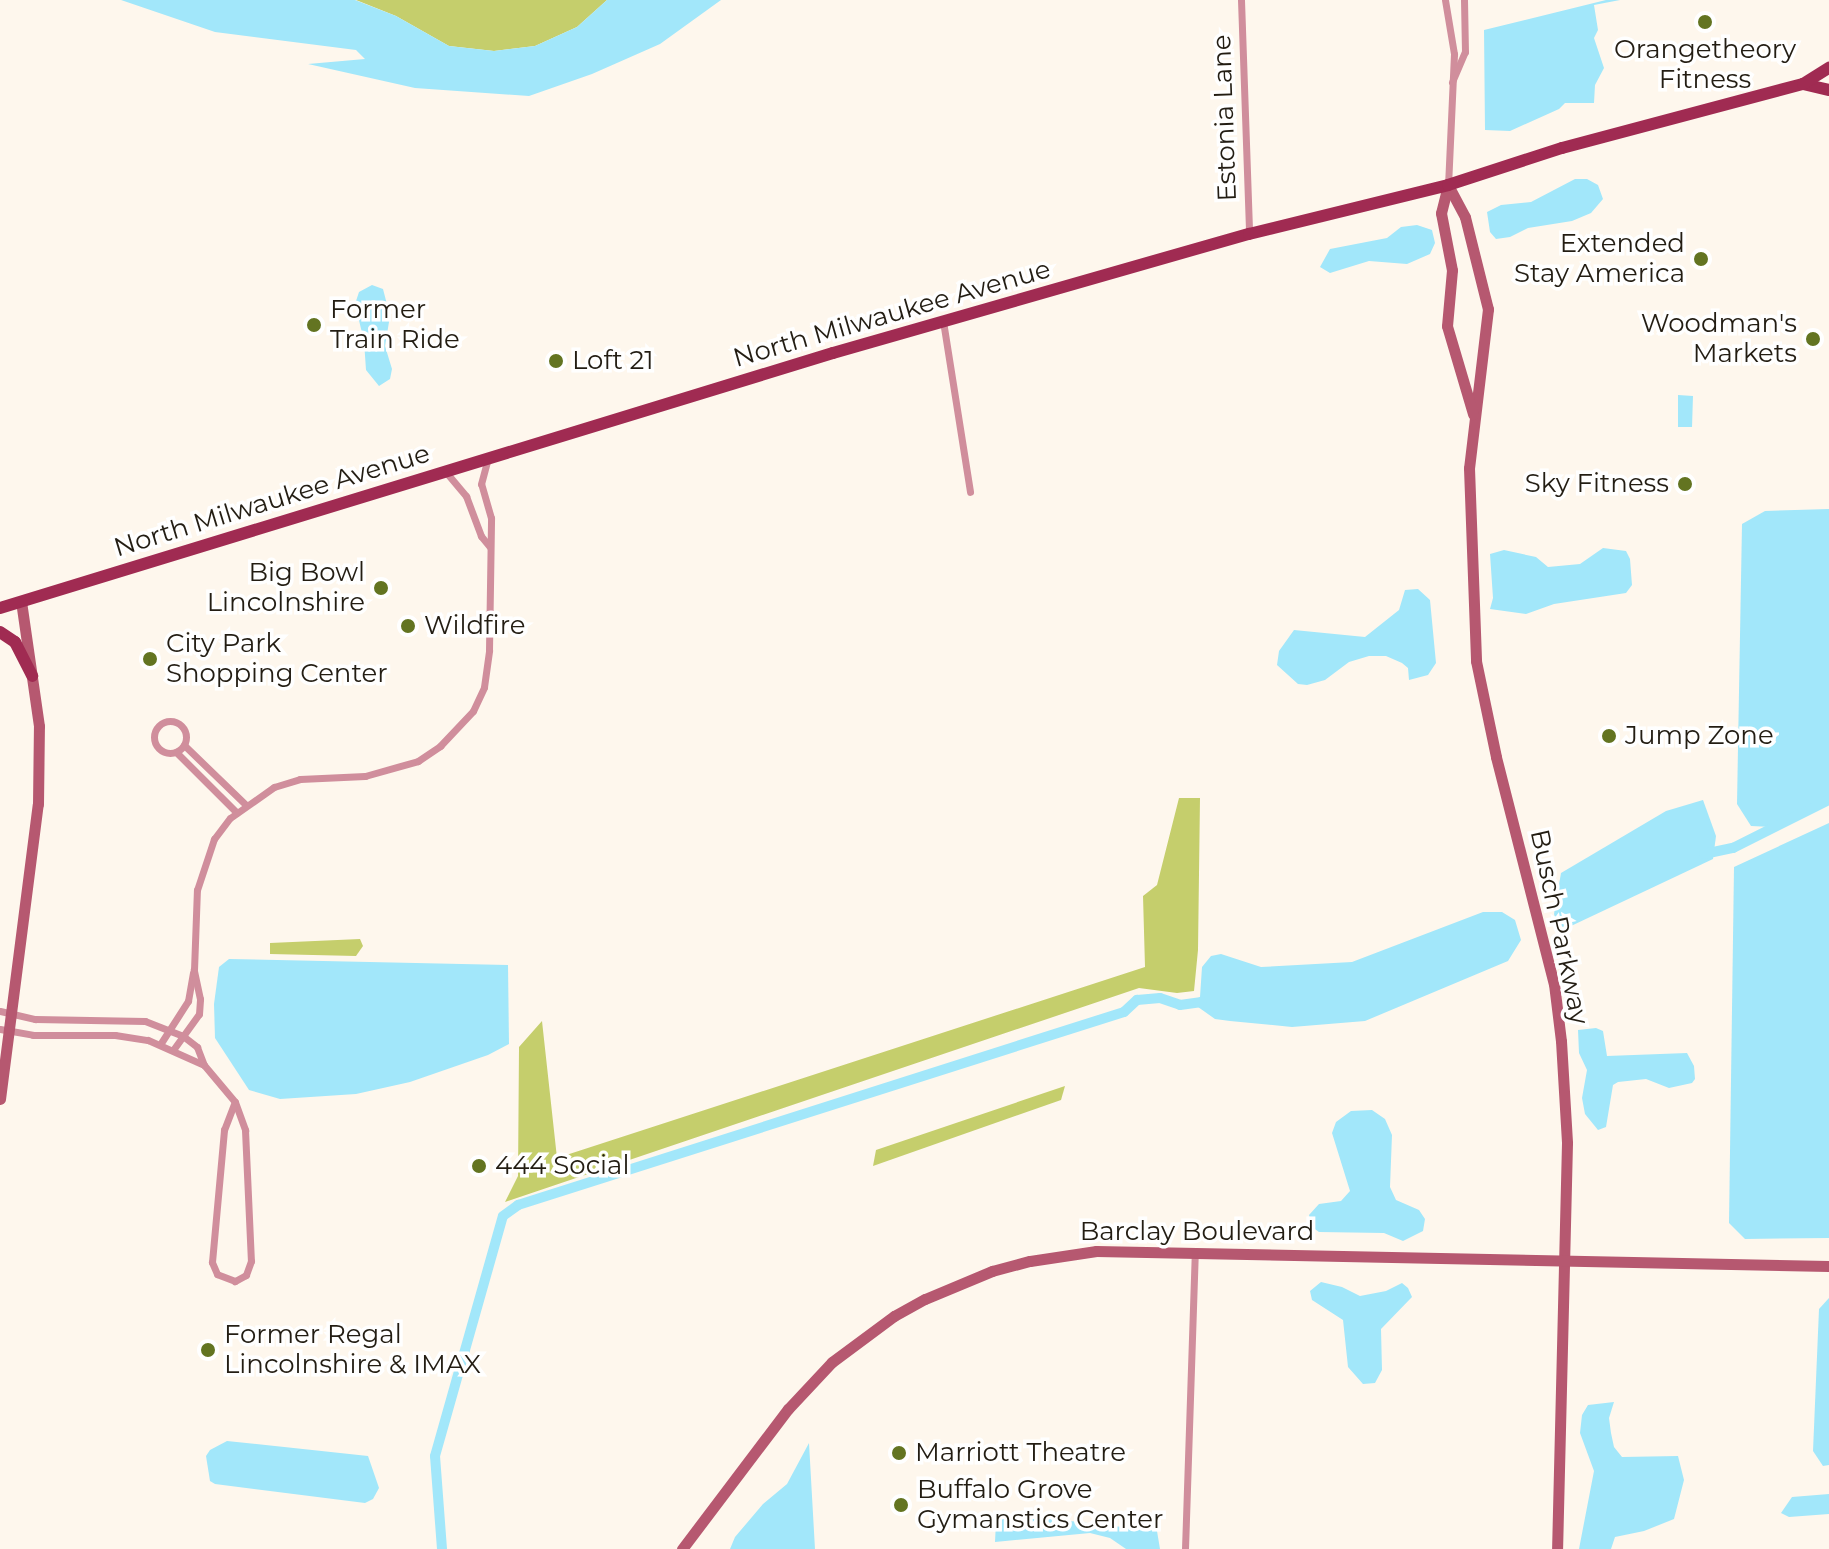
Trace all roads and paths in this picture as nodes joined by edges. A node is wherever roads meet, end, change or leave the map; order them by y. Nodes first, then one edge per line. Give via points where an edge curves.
1 (1241, 0) edge
2 (1445, 0) edge
3 (1464, 4) edge
4 (1447, 9) junction
5 (1829, 68) edge
6 (1451, 84) junction
7 (1803, 84) junction
8 (1829, 90) edge
9 (1448, 185) junction
10 (1249, 234) junction
11 (943, 321) junction
12 (1473, 414) junction
13 (488, 456) junction
14 (444, 470) junction
15 (970, 492) dead end
16 (490, 547) junction
17 (21, 601) junction
18 (0, 608) edge
19 (0, 632) edge
20 (32, 676) junction
21 (184, 745) junction
22 (176, 752) junction
23 (246, 805) junction
24 (237, 813) junction
25 (194, 970) junction
26 (5, 1012) edge
27 (4, 1030) edge
28 (169, 1030) junction
29 (183, 1036) junction
30 (161, 1043) junction
31 (173, 1050) junction
32 (204, 1065) junction
33 (0, 1099) edge
34 (235, 1102) junction
35 (1195, 1252) junction
36 (1565, 1262) junction
37 (1829, 1266) edge
38 (682, 1549) edge
39 (1185, 1549) edge
40 (1557, 1549) edge

1 - 10 street, Estonia Lane
2 - 4 street
3 - 4 street
3 - 6 street via 1464,60
4 - 6 street via 1454,54
5 - 7 main road, North Milwaukee Avenue
6 - 9 street
7 - 8 main road, North Milwaukee Avenue
7 - 9 main road, North Milwaukee Avenue via 1562,148
9 - 10 main road, North Milwaukee Avenue
9 - 12 street, Busch Parkway via 1441,213 1452,270 1447,326
9 - 12 street, Busch Parkway via 1465,217 1488,309
10 - 11 main road, North Milwaukee Avenue
11 - 13 main road, North Milwaukee Avenue
11 - 15 street
12 - 36 street, Busch Parkway via 1469,544 1476,661 1554,984 1566,1100
13 - 14 main road, North Milwaukee Avenue
13 - 16 street via 481,484 491,518
14 - 16 street via 466,496
14 - 17 main road, North Milwaukee Avenue
16 - 23 street via 484,687 458,730 418,761 392,772 300,779 274,787
17 - 18 main road, North Milwaukee Avenue
17 - 20 street
19 - 20 main road via 15,642
20 - 26 street via 39,726 38,804
21 - 22 street
21 - 22 street via 182,726 162,723 155,742 161,750
21 - 23 street
22 - 24 street
23 - 24 street
24 - 25 street via 214,839 202,868
25 - 28 street via 188,1001
25 - 29 street via 199,1014
26 - 27 street
26 - 28 street via 35,1019 145,1021
27 - 30 street via 115,1035
27 - 33 street
28 - 29 street
28 - 30 street
29 - 31 street
29 - 32 street via 197,1047
30 - 31 street
31 - 32 street
32 - 34 street
34 - 34 street via 224,1130 212,1262 217,1274 235,1281 246,1275 251,1261 245,1130
35 - 36 street, Barclay Boulevard
35 - 38 street, Barclay Boulevard via 1096,1251 1030,1261 960,1283 894,1316 810,1384
35 - 39 street
36 - 37 street, Barclay Boulevard
36 - 40 street, Busch Parkway

